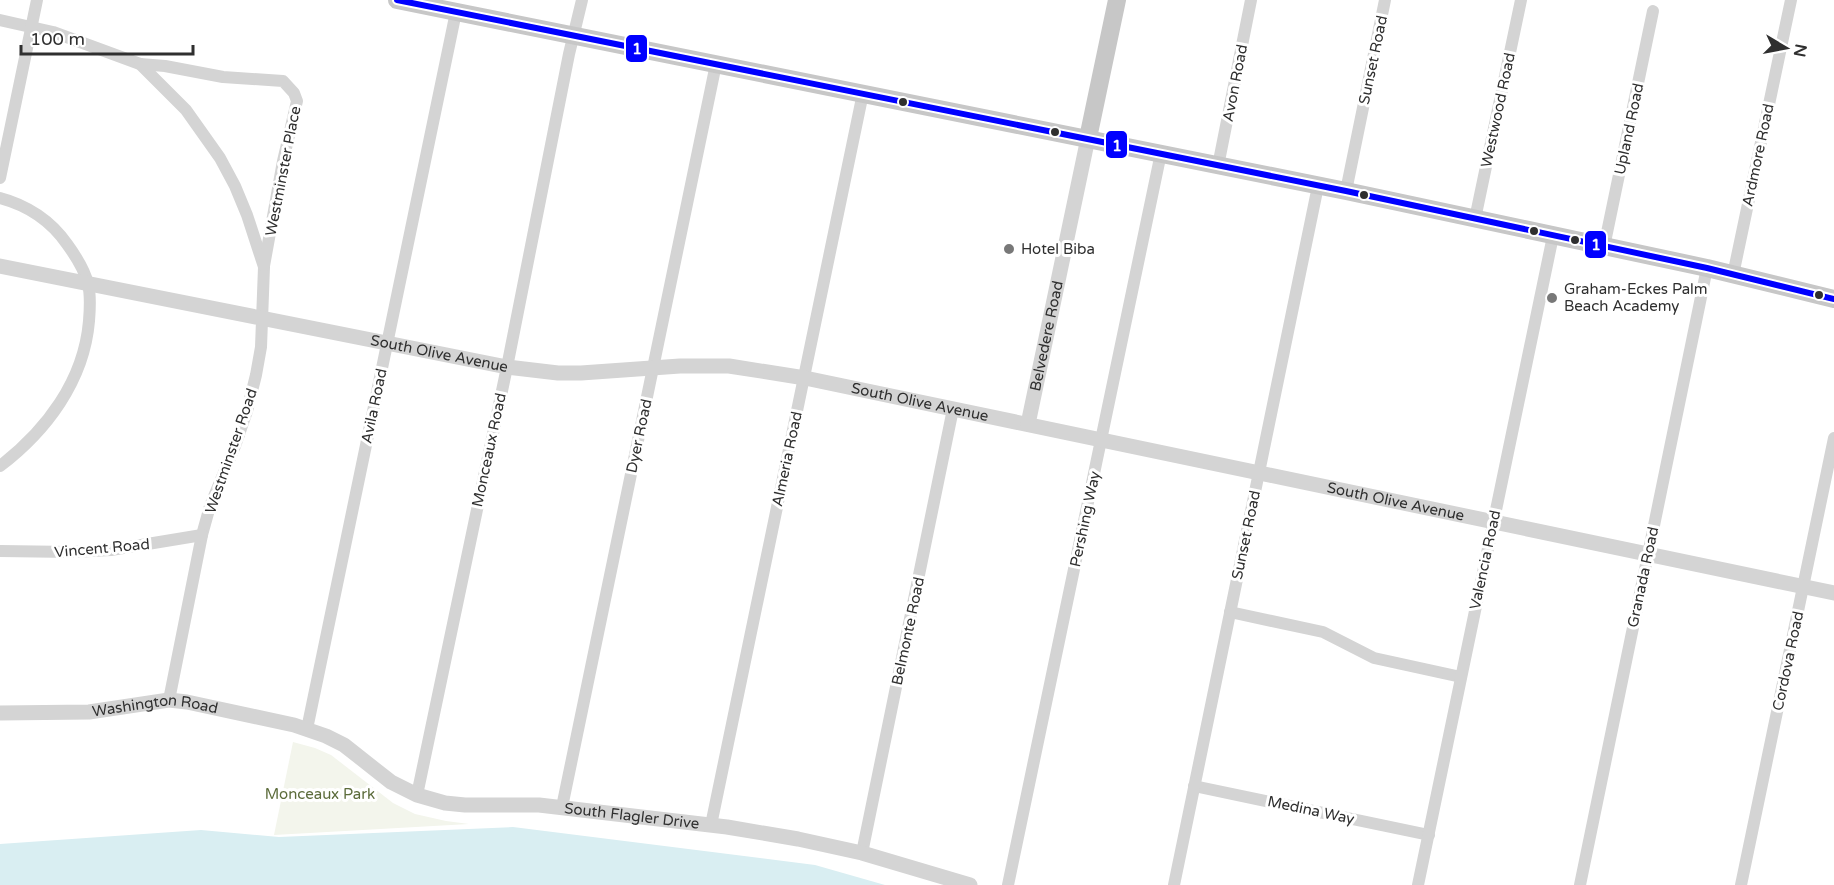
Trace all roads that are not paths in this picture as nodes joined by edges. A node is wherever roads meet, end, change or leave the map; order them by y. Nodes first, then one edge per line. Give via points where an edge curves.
1 (37, 0) edge
2 (397, 0) edge
3 (582, 0) edge
4 (1117, 0) edge
5 (1251, 0) edge
6 (1386, 0) edge
7 (1521, 0) edge
8 (1791, 0) edge
9 (1653, 11) dead end
10 (456, 12) junction
11 (0, 20) edge
12 (31, 26) junction
13 (573, 35) junction
14 (140, 64) junction
15 (716, 64) junction
16 (863, 93) junction
17 (1088, 138) junction
18 (1161, 153) junction
19 (1218, 166) junction
20 (0, 178) edge
21 (1318, 186) junction
22 (1346, 191) junction
23 (0, 198) edge
24 (1475, 219) junction
25 (1553, 236) junction
26 (1604, 247) junction
27 (0, 266) edge
28 (264, 267) junction
29 (1707, 268) junction
30 (1733, 274) junction
31 (88, 284) junction
32 (1834, 299) edge
33 (263, 318) junction
34 (388, 342) junction
35 (507, 367) junction
36 (653, 369) junction
37 (805, 378) junction
38 (954, 408) junction
39 (1028, 424) junction
40 (1834, 438) edge
41 (1102, 440) junction
42 (0, 466) edge
43 (1259, 473) junction
44 (1493, 522) junction
45 (202, 535) junction
46 (0, 551) edge
47 (1648, 554) junction
48 (1803, 587) junction
49 (1834, 593) edge
50 (1230, 612) junction
51 (1461, 677) junction
52 (169, 700) junction
53 (0, 713) edge
54 (308, 729) junction
55 (1194, 786) junction
56 (417, 795) junction
57 (562, 807) junction
58 (711, 825) junction
59 (1429, 835) junction
60 (862, 853) junction
61 (970, 885) edge
62 (1008, 885) edge
63 (1174, 885) edge
64 (1418, 885) edge
65 (1580, 885) edge
66 (1742, 885) edge

1 - 12 street
2 - 10 main road
3 - 13 street, Monceaux Road
4 - 17 main road, Belvedere Road
5 - 19 street, Avon Road
6 - 22 street, Sunset Road
7 - 24 street, Westwood Road
8 - 30 street, Ardmore Road
9 - 26 street, Upland Road
10 - 13 main road
10 - 34 street, Avila Road
11 - 12 street, Westminster Road
12 - 14 street, Westminster Road
12 - 20 street
13 - 15 main road
13 - 35 street, Monceaux Road
14 - 28 street, Westminster Road via 186,110 219,158 247,215
14 - 28 street, Westminster Place via 283,81 294,93 296,110
15 - 16 main road
15 - 36 street, Dyer Road
16 - 17 main road
16 - 37 street, Almeria Road
17 - 18 main road
17 - 39 street, Belvedere Road
18 - 19 main road
18 - 41 street, Pershing Way
19 - 21 main road
21 - 22 main road
21 - 43 street, Sunset Road
22 - 24 main road
23 - 31 street via 21,205 50,224 73,251
24 - 25 main road
25 - 26 main road
25 - 44 street, Valencia Road
26 - 29 main road
27 - 31 street, South Olive Avenue
28 - 33 street, Westminster Road
29 - 30 main road
29 - 47 street, Granada Road
30 - 32 main road
31 - 33 street, South Olive Avenue
31 - 42 street via 88,330 72,380 47,420 20,451
33 - 34 street, South Olive Avenue
33 - 45 street, Westminster Road via 247,411
34 - 35 street, South Olive Avenue
34 - 54 street, Avila Road
35 - 36 street, South Olive Avenue via 569,373
35 - 56 street, Monceaux Road
36 - 37 street, South Olive Avenue via 729,366
36 - 57 street, Dyer Road
37 - 38 street, South Olive Avenue
37 - 58 street, Almeria Road
38 - 39 street, South Olive Avenue
38 - 60 street, Belmonte Road
39 - 41 street, South Olive Avenue
40 - 48 street, Cordova Road
41 - 43 street, South Olive Avenue
41 - 62 street, Pershing Way
43 - 44 street, South Olive Avenue
43 - 50 street, Sunset Road
44 - 47 street, South Olive Avenue
44 - 51 street, Valencia Road
45 - 46 street, Vincent Road via 111,550
45 - 52 street, Westminster Road
47 - 48 street, South Olive Avenue
47 - 65 street, Granada Road
48 - 49 street, South Olive Avenue
48 - 66 street, Cordova Road
50 - 51 street via 1323,632 1374,658
50 - 55 street, Sunset Road
51 - 59 street, Valencia Road
52 - 53 street, Washington Road via 89,712
52 - 54 street, Washington Road
54 - 56 street, South Flagler Drive via 344,745 391,782
55 - 59 street, Medina Way
55 - 63 street, Sunset Road
56 - 57 street, South Flagler Drive via 465,805
57 - 58 street, South Flagler Drive
58 - 60 street, South Flagler Drive via 798,838
59 - 64 street, Valencia Road
60 - 61 street, South Flagler Drive

